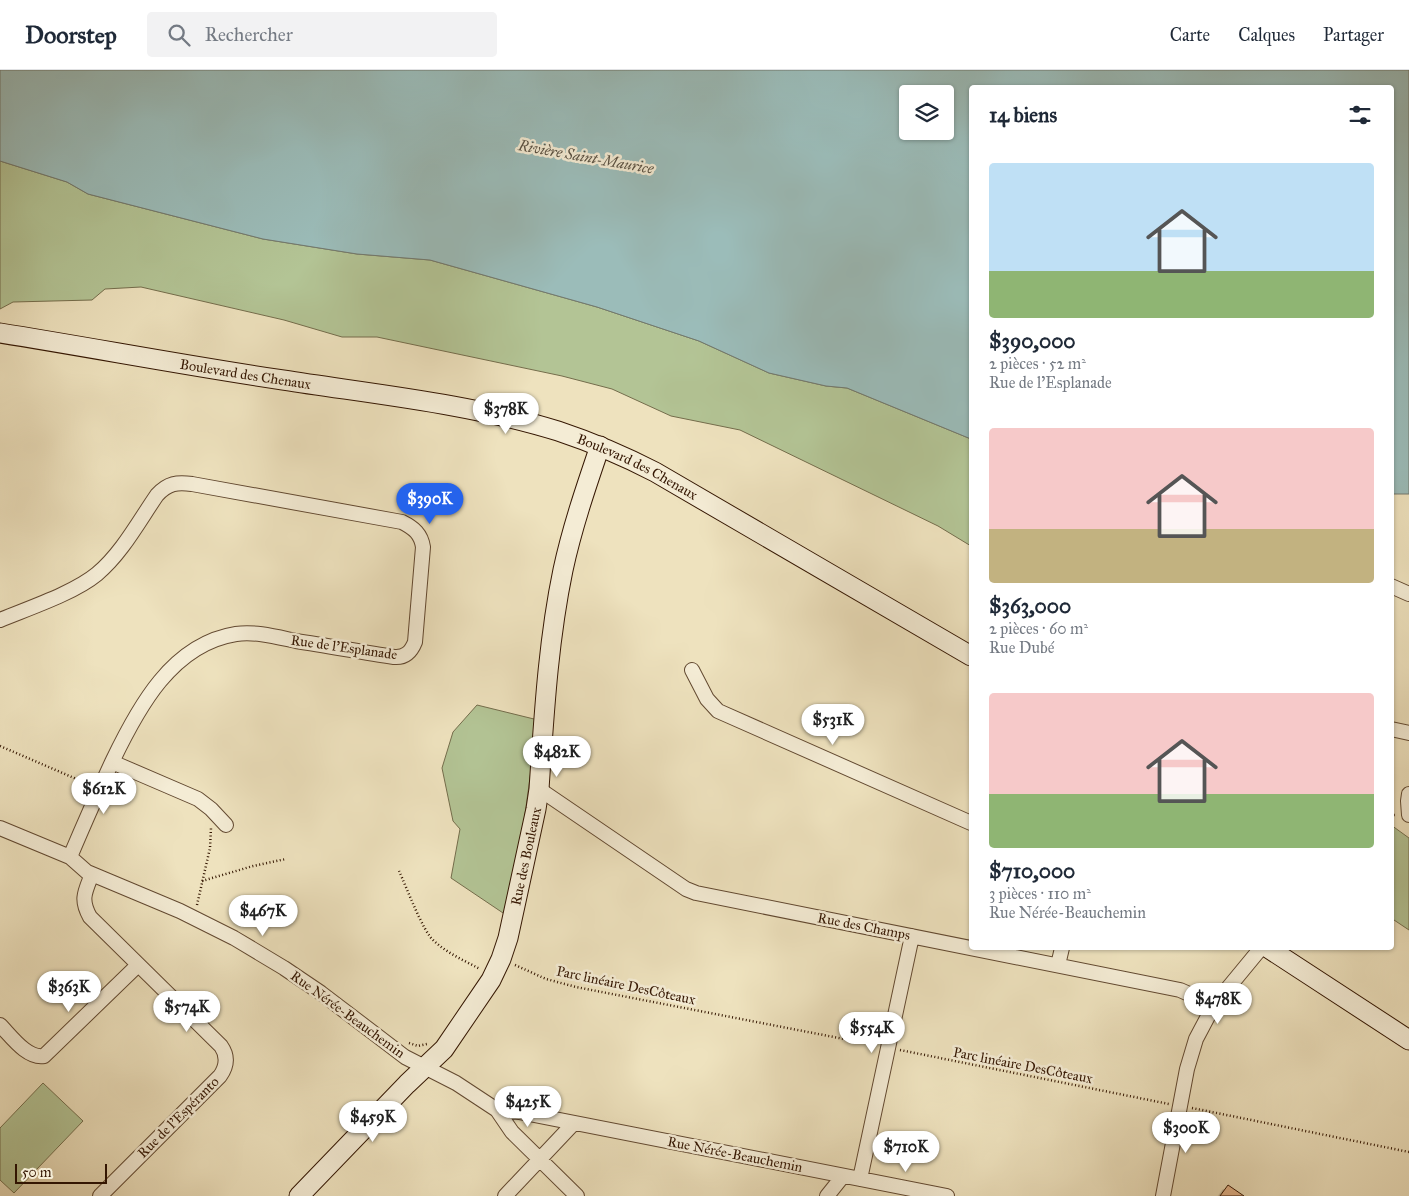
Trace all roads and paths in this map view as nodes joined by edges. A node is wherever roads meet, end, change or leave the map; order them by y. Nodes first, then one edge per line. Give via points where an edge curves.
1 (0, 333) edge
2 (600, 446) junction
3 (1394, 587) edge
4 (1409, 594) edge
5 (0, 620) edge
6 (969, 655) edge
7 (692, 670) dead end
8 (1394, 730) edge
9 (1409, 733) edge
10 (0, 746) edge
11 (112, 762) junction
12 (99, 788) junction
13 (539, 789) junction
14 (1409, 794) edge
15 (211, 809) junction
16 (1409, 816) edge
17 (969, 822) edge
18 (226, 825) dead end
19 (0, 828) edge
20 (70, 857) junction
21 (286, 859) dead end
22 (399, 871) dead end
23 (92, 874) junction
24 (202, 881) junction
25 (206, 909) dead end
26 (912, 936) junction
27 (969, 947) edge
28 (982, 950) edge
29 (1062, 950) edge
30 (1259, 950) edge
31 (1271, 950) edge
32 (501, 959) junction
33 (138, 965) junction
34 (1058, 965) junction
35 (480, 969) dead end
36 (1214, 1005) junction
37 (0, 1025) edge
38 (1409, 1040) edge
39 (432, 1041) dead end
40 (408, 1042) dead end
41 (888, 1048) junction
42 (425, 1067) junction
43 (1180, 1106) junction
44 (497, 1110) junction
45 (574, 1123) junction
46 (1409, 1152) edge
47 (539, 1160) junction
48 (843, 1176) junction
49 (860, 1179) junction
50 (100, 1196) edge
51 (300, 1196) edge
52 (505, 1196) edge
53 (577, 1196) edge
54 (827, 1196) edge
55 (947, 1196) edge
56 (1163, 1196) edge

1 - 2 street, Boulevard des Chenaux via 489,414 558,431
2 - 6 street, Boulevard des Chenaux via 655,472
2 - 13 street, Rue des Bouleaux via 574,526 560,585 550,653
3 - 4 street
5 - 11 street, Rue de l'Esplanade via 76,588 97,574 117,552 162,489 175,483 395,520 419,534 423,547 415,642 406,655 394,657 253,634 237,634 208,642 168,673 145,700
7 - 17 street via 718,711
8 - 9 street
10 - 12 path
11 - 12 street, Rue de l'Esplanade
11 - 15 street via 198,799
12 - 20 street, Rue de l'Esplanade
13 - 26 street, Rue des Champs via 690,891
13 - 32 street, Rue des Bouleaux via 511,926
14 - 16 street
15 - 18 street
15 - 24 path via 210,848
19 - 20 street, Rue Nérée-Beauchemin
20 - 23 street, Rue Nérée-Beauchemin
21 - 24 path
22 - 35 path via 434,941
23 - 33 street, Rue de l'Espéranto via 84,897 86,910
23 - 42 street, Rue Nérée-Beauchemin via 180,912 255,950 321,993 399,1053
24 - 25 path via 197,904
26 - 27 street, Rue des Champs
26 - 41 street
28 - 34 street, Rue des Champs
29 - 34 street
30 - 36 street
31 - 38 street
32 - 41 path, Parc linéaire DesCôteaux via 546,979 576,987
32 - 42 street, Rue des Bouleaux via 491,980 449,1043
33 - 37 street via 44,1056 28,1052
33 - 50 street, Rue de l'Espéranto via 221,1046 226,1063 220,1076
34 - 36 street, Rue des Champs via 1180,990
36 - 43 street via 1196,1038
39 - 40 path via 418,1046
41 - 43 path, Parc linéaire DesCôteaux
41 - 49 street
42 - 44 street, Rue Nérée-Beauchemin
42 - 51 street, Rue des Bouleaux
43 - 46 path, Parc linéaire DesCôteaux
43 - 56 street
44 - 45 street, Rue Nérée-Beauchemin
44 - 47 street
45 - 47 street
45 - 48 street, Rue Nérée-Beauchemin
47 - 52 street
47 - 53 street
48 - 49 street, Rue Nérée-Beauchemin
48 - 54 street
49 - 55 street, Rue Nérée-Beauchemin

